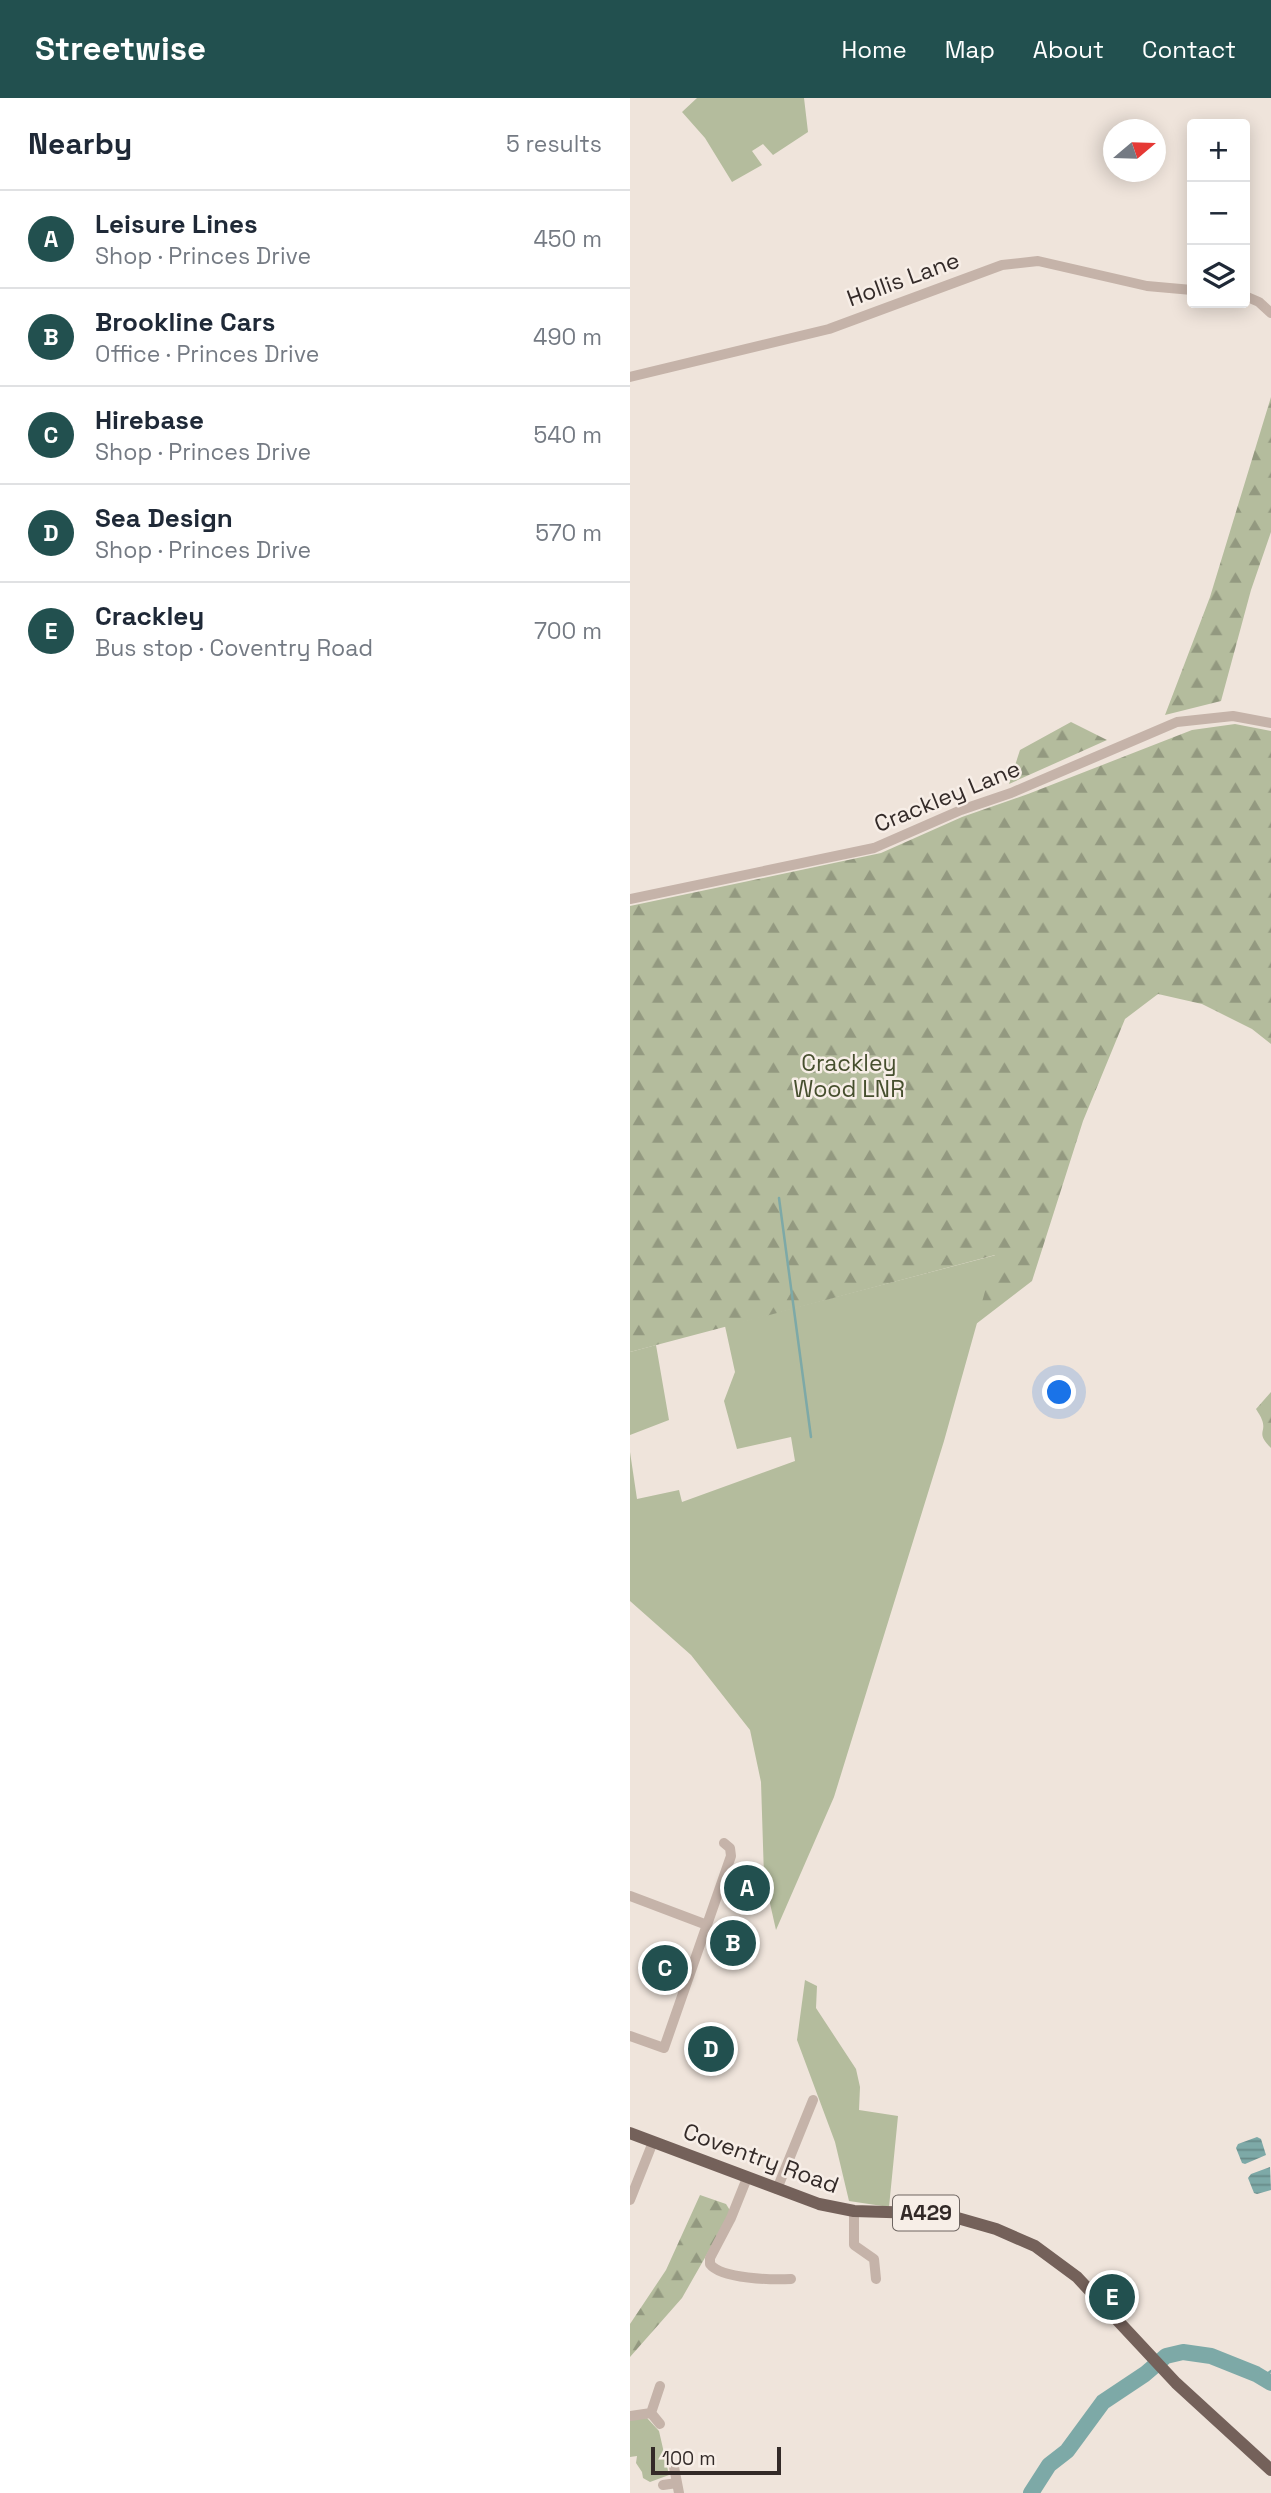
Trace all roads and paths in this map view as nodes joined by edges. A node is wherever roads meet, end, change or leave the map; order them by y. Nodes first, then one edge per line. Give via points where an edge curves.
1 (1187, 290) edge
2 (1250, 298) edge
3 (1271, 313) edge
4 (630, 377) edge
5 (1271, 723) edge
6 (630, 899) edge
7 (724, 1843) dead end
8 (630, 1896) edge
9 (707, 1925) junction
10 (630, 2036) edge
11 (813, 2100) dead end
12 (630, 2133) edge
13 (653, 2142) junction
14 (747, 2178) junction
15 (777, 2189) junction
16 (630, 2200) edge
17 (854, 2211) junction
18 (790, 2279) dead end
19 (876, 2279) dead end
20 (660, 2386) dead end
21 (651, 2413) junction
22 (630, 2416) edge
23 (660, 2424) dead end
24 (674, 2467) dead end
25 (1271, 2470) edge
26 (663, 2485) dead end
27 (678, 2488) edge

1 - 4 street, Hollis Lane via 1147,286 1038,261 1002,265 830,329
2 - 3 street
5 - 6 street, Crackley Lane via 1233,716 1177,722 874,848
7 - 9 street via 731,1856
8 - 9 street
9 - 10 street via 664,2048
11 - 15 street
12 - 13 main road, Coventry Road / A429
13 - 14 main road, Coventry Road / A429
13 - 16 street
14 - 15 main road, Coventry Road / A429
14 - 18 street via 710,2264 718,2271 742,2276
15 - 17 main road, Coventry Road / A429
17 - 19 street via 853,2241 874,2259
17 - 25 main road, Coventry Road / A429 via 954,2217 1028,2242 1077,2277 1191,2397
20 - 21 street
21 - 22 street
21 - 23 street
24 - 27 street
26 - 27 street

